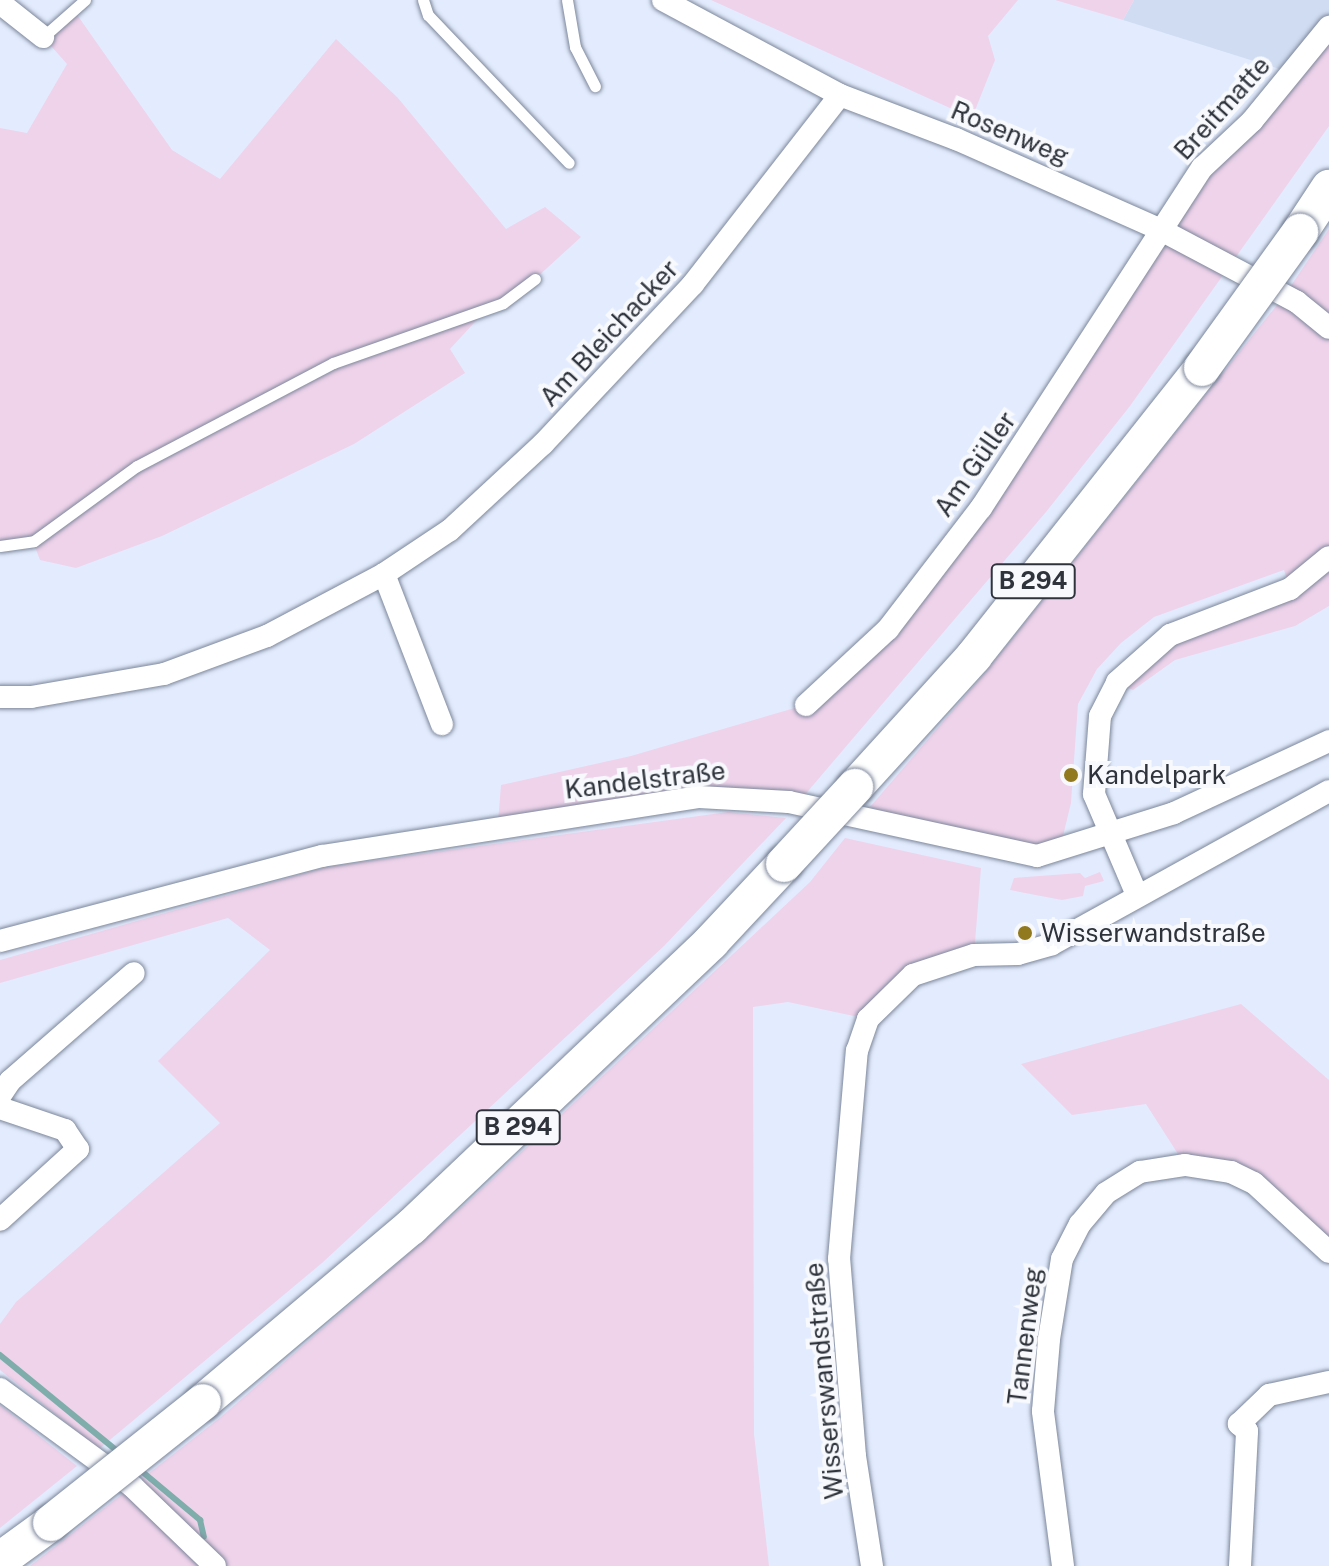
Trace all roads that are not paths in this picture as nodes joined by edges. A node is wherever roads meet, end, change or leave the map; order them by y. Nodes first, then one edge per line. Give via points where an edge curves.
1 (85, 0) edge
2 (423, 0) edge
3 (567, 0) edge
4 (663, 0) edge
5 (0, 3) edge
6 (1329, 27) edge
7 (43, 37) joint
8 (595, 86) dead end
9 (840, 95) junction
10 (569, 163) dead end
11 (1329, 188) edge
12 (1161, 230) junction
13 (535, 279) dead end
14 (1329, 328) edge
15 (0, 546) edge
16 (1329, 557) edge
17 (384, 574) junction
18 (0, 697) edge
19 (806, 705) dead end
20 (442, 724) dead end
21 (1329, 741) edge
22 (1329, 791) edge
23 (1108, 835) junction
24 (1137, 895) junction
25 (0, 941) edge
26 (134, 973) dead end
27 (0, 1096) edge
28 (0, 1108) edge
29 (0, 1220) edge
30 (1329, 1252) edge
31 (1329, 1382) edge
32 (0, 1389) edge
33 (0, 1560) edge
34 (215, 1566) edge
35 (872, 1566) edge
36 (1063, 1566) edge
37 (1240, 1566) edge

1 - 7 lane
2 - 10 lane via 428,15
3 - 8 lane via 575,47
4 - 9 street, Rosenweg
5 - 7 street
6 - 12 street, Breitmatte via 1252,121 1202,168
9 - 12 street, Rosenweg via 956,139
9 - 17 street, Am Bleichacker via 730,243 619,365 473,510
11 - 33 highway, B 294, bridge via 1202,368 974,656 711,942 411,1227 203,1402
12 - 14 street, Rosenweg via 1297,302
12 - 19 street, Am Güller via 981,508 888,629
13 - 15 lane via 503,303 333,363 137,466 34,541
16 - 23 street via 1290,589 1170,635 1117,682 1100,716 1094,746 1094,794
17 - 18 street, Am Bleichacker via 267,636 164,674 31,697
17 - 20 street
21 - 23 street, Kandelstraße via 1174,813
22 - 24 street
23 - 24 street
23 - 25 street, Kandelstraße via 1037,856 776,800 699,797 322,856
24 - 35 street, Wisserswandstraße via 1052,944 1018,954 974,955 913,975 868,1019 857,1051 839,1259 855,1456
26 - 27 street via 10,1081
28 - 29 street via 65,1130 78,1149
30 - 36 street, Tannenweg via 1254,1183 1231,1172 1185,1165 1140,1172 1106,1193 1088,1214 1062,1259 1054,1291 1043,1411
31 - 37 street via 1269,1395 1239,1424 1247,1431
32 - 34 street via 132,1486

